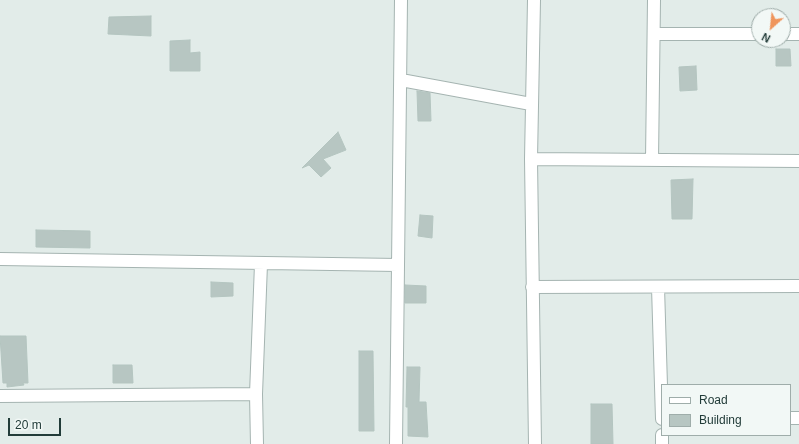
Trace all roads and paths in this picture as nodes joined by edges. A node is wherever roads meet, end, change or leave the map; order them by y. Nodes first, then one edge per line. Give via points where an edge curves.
1 (401, 0) edge
2 (534, 0) edge
3 (654, 0) edge
4 (654, 34) junction
5 (751, 34) edge
6 (401, 80) junction
7 (531, 104) junction
8 (531, 159) junction
9 (652, 160) junction
10 (799, 161) edge
11 (0, 259) edge
12 (261, 264) junction
13 (398, 265) junction
14 (799, 286) edge
15 (532, 287) junction
16 (658, 287) junction
17 (661, 386) edge
18 (256, 394) junction
19 (0, 396) edge
20 (257, 444) edge
21 (396, 444) edge
22 (535, 444) edge

1 - 6 street
2 - 7 street
3 - 4 street
4 - 5 street
4 - 9 street
6 - 7 street
6 - 13 street
7 - 8 street
8 - 9 street
8 - 15 street
9 - 10 street
11 - 12 street
12 - 13 street
12 - 18 street
13 - 21 street
14 - 16 street
15 - 16 street
15 - 22 street
16 - 17 street
18 - 19 street
18 - 20 street

